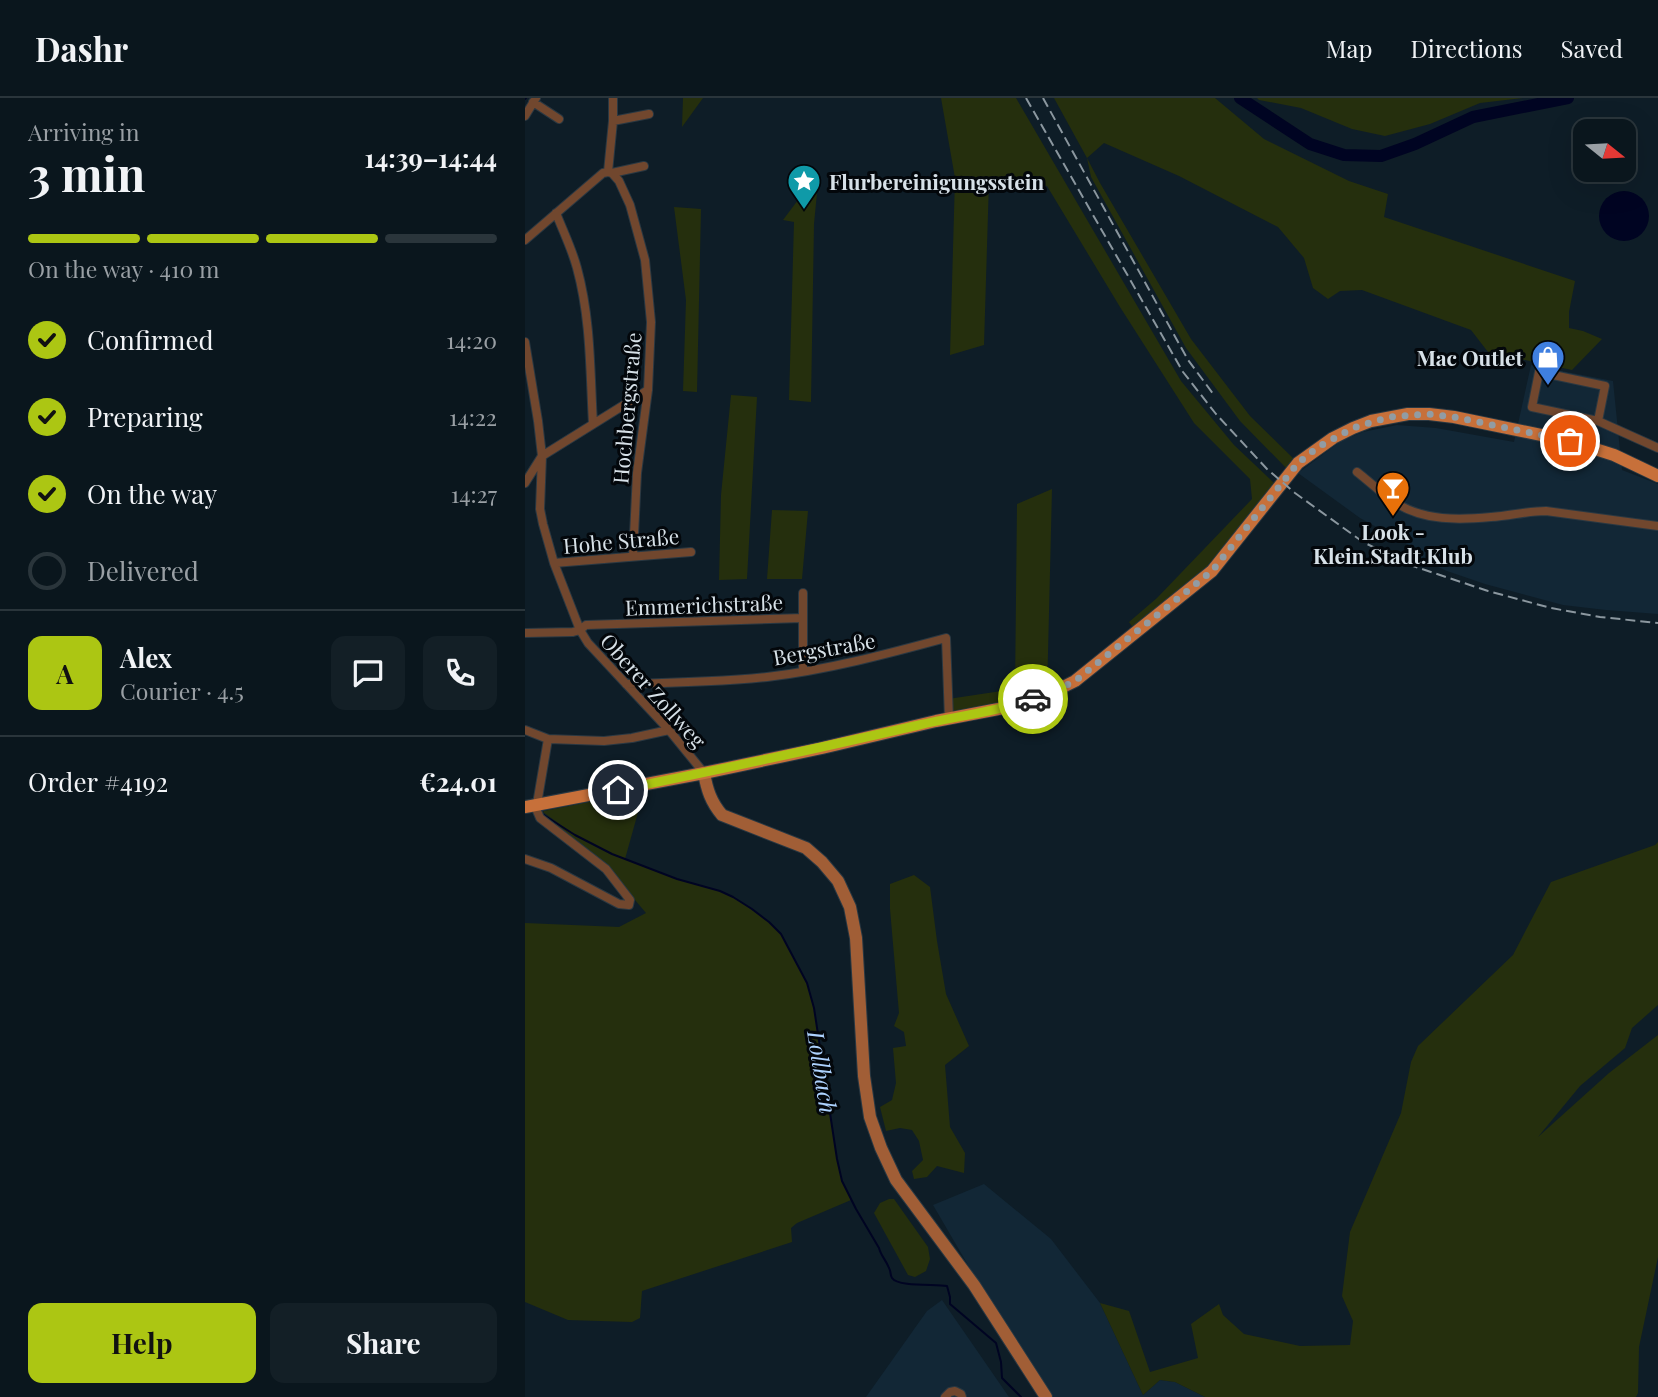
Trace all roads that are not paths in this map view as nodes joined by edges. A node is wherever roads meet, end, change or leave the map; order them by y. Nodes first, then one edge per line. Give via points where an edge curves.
1 (613, 98) edge
2 (534, 100) edge
3 (649, 114) dead end
4 (525, 116) edge
5 (559, 119) dead end
6 (613, 121) junction
7 (644, 166) dead end
8 (610, 172) junction
9 (556, 213) junction
10 (525, 240) edge
11 (525, 342) edge
12 (648, 390) junction
13 (1598, 421) junction
14 (593, 424) junction
15 (1658, 448) edge
16 (542, 456) junction
17 (1357, 472) dead end
18 (1658, 476) edge
19 (525, 483) edge
20 (1658, 526) edge
21 (691, 552) dead end
22 (633, 556) junction
23 (554, 563) junction
24 (803, 593) dead end
25 (803, 618) junction
26 (580, 630) junction
27 (525, 633) edge
28 (803, 671) junction
29 (626, 684) junction
30 (949, 719) junction
31 (525, 730) edge
32 (669, 730) junction
33 (548, 739) junction
34 (704, 774) junction
35 (531, 806) edge
36 (525, 859) edge
37 (946, 1397) edge
38 (963, 1397) edge
39 (1046, 1397) edge

1 - 6 street
2 - 4 street
2 - 5 street
3 - 6 street
6 - 8 street
7 - 8 street
8 - 9 street
8 - 12 street, Hochbergstraße via 631,205 645,260 651,322
9 - 10 street
9 - 14 street via 584,298
11 - 16 street, Oberer Zollweg
12 - 14 street
12 - 22 street, Hochbergstraße
13 - 13 street via 1532,407 1539,372 1605,386
13 - 15 street
14 - 16 street
16 - 19 street
16 - 23 street, Oberer Zollweg via 540,509
17 - 20 street via 1396,503 1435,518 1546,511
18 - 30 main road via 1570,441 1454,417 1408,415 1371,421 1333,438 1298,463 1212,571 1075,681 1014,706
21 - 22 street, Hohe Straße
22 - 23 street, Hohe Straße
23 - 26 street, Oberer Zollweg
24 - 25 street, Emmerichstraße
25 - 26 street, Emmerichstraße via 586,625
25 - 28 street, Emmerichstraße
26 - 27 street, Emmerichstraße
26 - 29 street, Oberer Zollweg
28 - 29 street, Bergstraße
28 - 30 street, Bergstraße via 946,638
29 - 32 street, Oberer Zollweg
30 - 34 main road
31 - 33 street
32 - 33 street via 604,741
32 - 34 street, Oberer Zollweg
33 - 35 street
34 - 35 main road
34 - 39 street via 713,804 722,815 806,848 838,881 850,907 856,938 864,1076 870,1117 881,1148 896,1180 974,1285
35 - 36 street via 606,869 630,900 629,905
37 - 38 street via 955,1391

